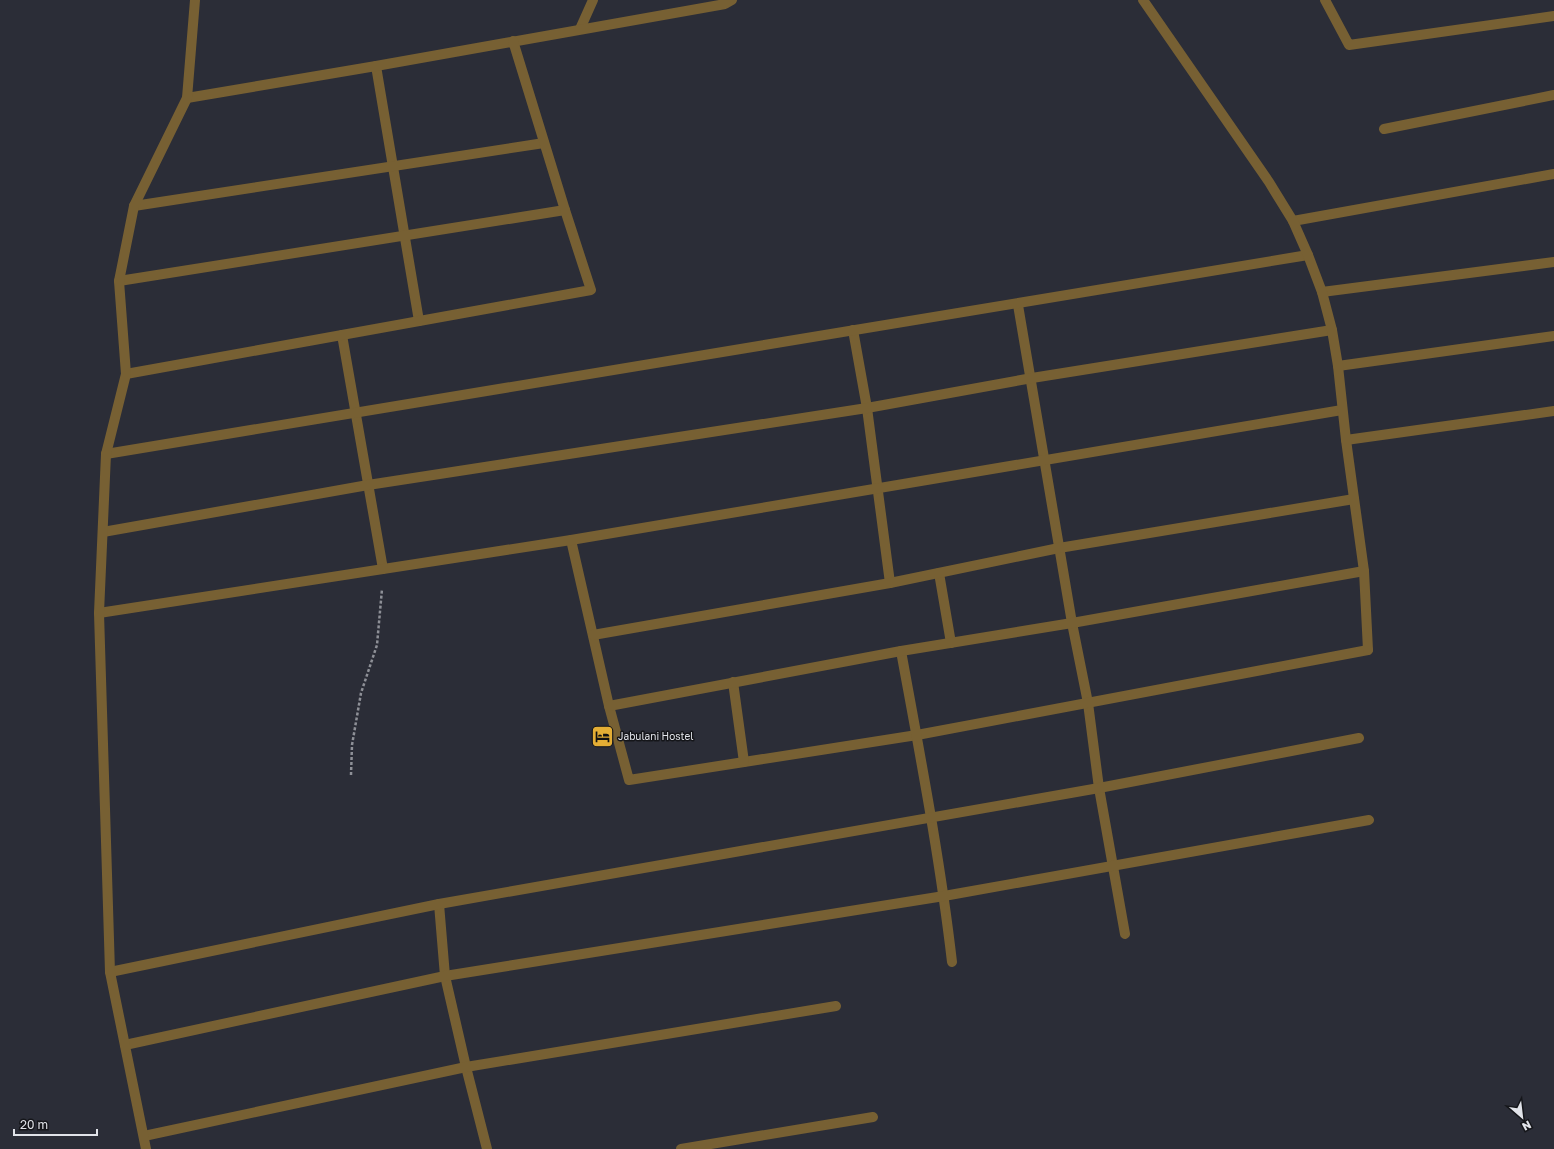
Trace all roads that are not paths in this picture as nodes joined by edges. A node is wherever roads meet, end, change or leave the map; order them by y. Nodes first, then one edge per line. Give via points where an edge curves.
1 (195, 0) edge
2 (593, 0) edge
3 (732, 0) edge
4 (1144, 0) edge
5 (1325, 0) edge
6 (1554, 16) edge
7 (580, 29) junction
8 (513, 41) junction
9 (376, 66) junction
10 (1554, 95) edge
11 (187, 98) junction
12 (1384, 129) dead end
13 (544, 143) junction
14 (393, 166) junction
15 (1554, 174) edge
16 (134, 206) junction
17 (565, 210) junction
18 (1293, 221) junction
19 (404, 235) junction
20 (1308, 255) junction
21 (1554, 262) edge
22 (120, 281) junction
23 (1322, 292) junction
24 (1018, 305) junction
25 (419, 321) junction
26 (853, 330) junction
27 (1332, 330) junction
28 (342, 335) junction
29 (1554, 336) edge
30 (1338, 366) junction
31 (126, 374) junction
32 (1032, 378) junction
33 (867, 408) junction
34 (1342, 410) junction
35 (1554, 411) edge
36 (356, 412) junction
37 (1346, 440) junction
38 (106, 454) junction
39 (1044, 460) junction
40 (368, 485) junction
41 (878, 488) junction
42 (1354, 499) junction
43 (103, 532) junction
44 (571, 540) junction
45 (1059, 548) junction
46 (383, 569) junction
47 (1364, 571) junction
48 (939, 573) junction
49 (890, 583) junction
50 (99, 613) junction
51 (1072, 623) junction
52 (593, 635) junction
53 (951, 643) junction
54 (901, 651) junction
55 (734, 682) junction
56 (1088, 702) junction
57 (609, 706) junction
58 (917, 736) junction
59 (1359, 738) dead end
60 (744, 762) junction
61 (1099, 788) junction
62 (932, 817) junction
63 (1369, 820) dead end
64 (1114, 866) junction
65 (944, 896) junction
66 (439, 904) junction
67 (1125, 934) dead end
68 (952, 962) dead end
69 (110, 972) junction
70 (445, 976) junction
71 (836, 1006) dead end
72 (125, 1045) junction
73 (466, 1067) junction
74 (873, 1117) dead end
75 (144, 1136) junction
76 (146, 1149) edge
77 (488, 1149) edge
78 (681, 1149) edge

1 - 11 street
2 - 7 street
3 - 7 street via 725,4
4 - 18 street
5 - 6 street via 1349,45
7 - 8 street
8 - 9 street
8 - 13 street
9 - 11 street
9 - 14 street
10 - 12 street
11 - 16 street
13 - 14 street
13 - 17 street
14 - 16 street
14 - 19 street
15 - 18 street
16 - 22 street
17 - 19 street
17 - 25 street via 591,290
18 - 20 street
19 - 22 street
19 - 25 street
20 - 23 street
20 - 24 street
21 - 23 street
22 - 31 street
23 - 27 street
24 - 26 street
24 - 32 street
25 - 28 street
26 - 33 street
26 - 36 street
27 - 30 street
27 - 32 street
28 - 31 street
28 - 36 street
29 - 30 street
30 - 34 street
31 - 38 street
32 - 33 street
32 - 39 street
33 - 40 street
33 - 41 street
34 - 37 street
34 - 39 street
35 - 37 street
36 - 38 street
36 - 40 street
37 - 42 street
38 - 43 street
39 - 41 street
39 - 45 street
40 - 43 street
40 - 46 street
41 - 44 street
41 - 49 street
42 - 45 street
42 - 47 street
43 - 50 street
44 - 46 street
44 - 52 street
45 - 48 street
45 - 51 street
46 - 50 street
47 - 51 street
47 - 56 street via 1368,650
48 - 49 street
48 - 53 street
49 - 52 street
50 - 69 street
51 - 53 street
51 - 56 street
52 - 57 street
53 - 54 street
54 - 55 street
54 - 58 street
55 - 57 street
55 - 60 street
56 - 58 street
56 - 61 street
57 - 60 street via 629,780
58 - 60 street
58 - 62 street
59 - 61 street
61 - 62 street
61 - 64 street
62 - 65 street
62 - 66 street
63 - 64 street
64 - 65 street
64 - 67 street
65 - 68 street
65 - 70 street
66 - 69 street
66 - 70 street
69 - 72 street
70 - 72 street
70 - 73 street
71 - 73 street
72 - 75 street
73 - 75 street
73 - 77 street
74 - 78 street
75 - 76 street

